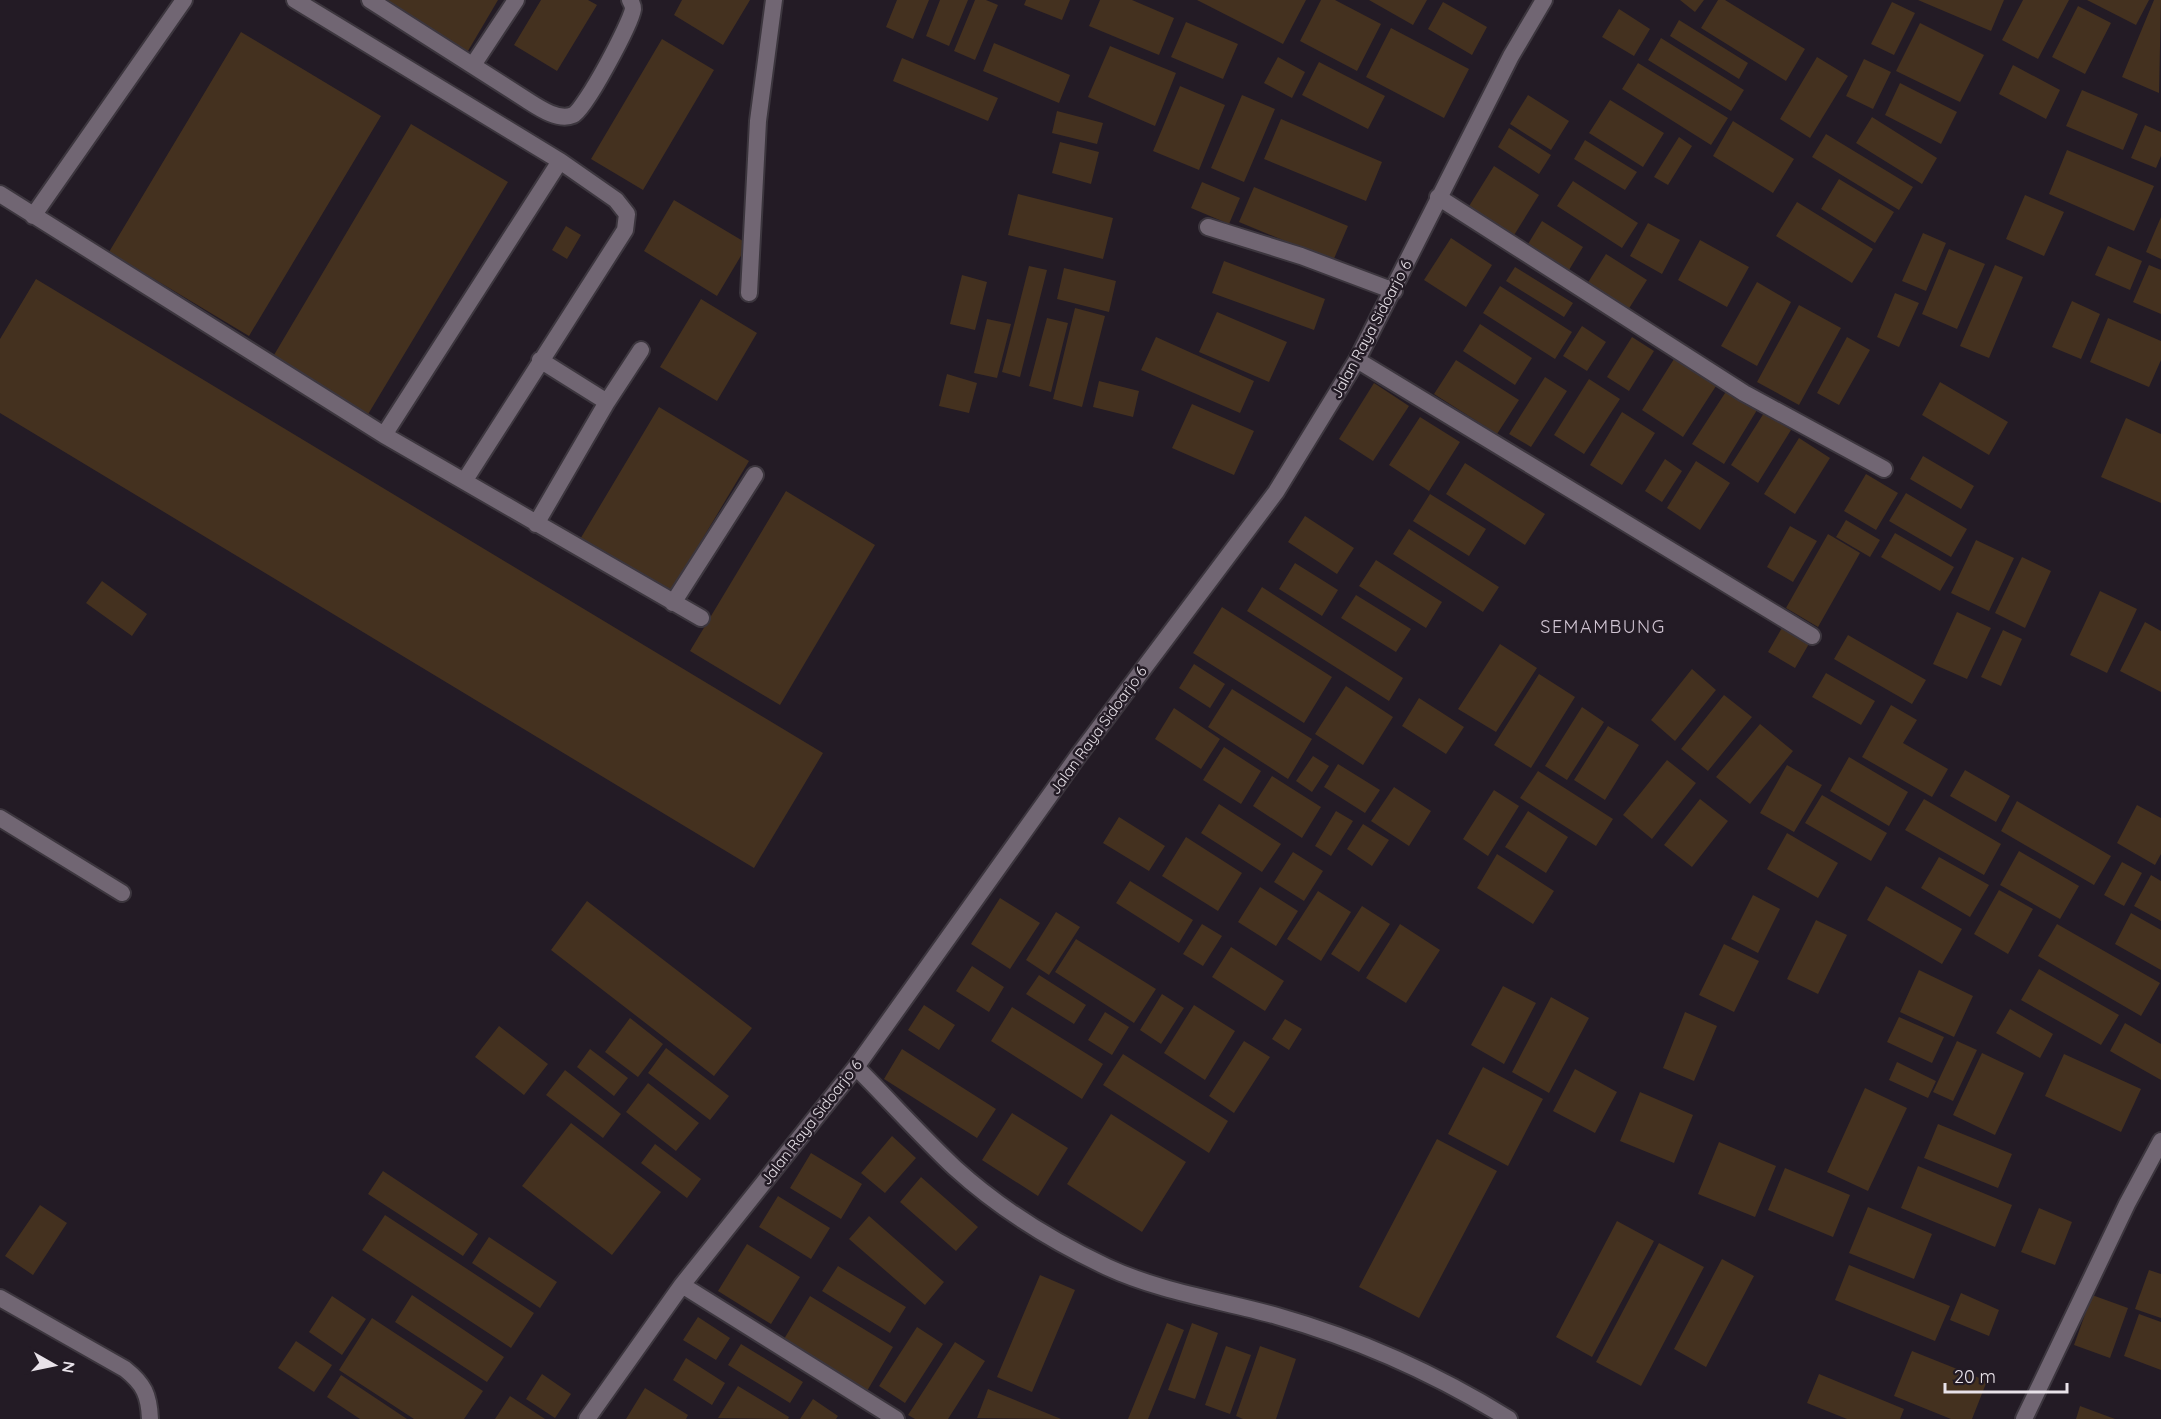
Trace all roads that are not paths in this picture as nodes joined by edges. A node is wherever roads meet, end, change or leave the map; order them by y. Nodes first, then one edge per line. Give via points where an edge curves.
1 (184, 0) edge
2 (295, 0) edge
3 (369, 0) edge
4 (516, 0) edge
5 (630, 0) edge
6 (774, 0) edge
7 (1544, 0) edge
8 (473, 65) junction
9 (560, 161) junction
10 (0, 194) edge
11 (1438, 197) junction
12 (33, 216) junction
13 (1208, 226) dead end
14 (1394, 291) junction
15 (749, 293) dead end
16 (642, 350) dead end
17 (540, 360) junction
18 (1357, 360) junction
19 (607, 402) junction
20 (384, 435) junction
21 (1884, 469) dead end
22 (755, 475) dead end
23 (465, 480) junction
24 (536, 524) junction
25 (673, 603) junction
26 (701, 618) dead end
27 (1812, 636) dead end
28 (0, 818) edge
29 (122, 893) dead end
30 (856, 1067) junction
31 (2161, 1142) edge
32 (682, 1285) junction
33 (0, 1298) edge
34 (150, 1419) edge
35 (588, 1419) edge
36 (896, 1419) edge
37 (1509, 1419) edge
38 (2024, 1419) edge

1 - 12 street
2 - 9 street
3 - 8 street
4 - 8 street
5 - 8 street via 632,11 621,39 583,106 572,116 546,111
6 - 15 street via 758,121
7 - 11 street, Jalan Raya Sidoarjo 6
9 - 17 street via 624,207 627,221 625,230
9 - 20 street
10 - 12 street
11 - 14 street, Jalan Raya Sidoarjo 6
11 - 21 street via 1744,393
12 - 20 street
13 - 14 street
14 - 18 street, Jalan Raya Sidoarjo 6
16 - 19 street
17 - 19 street
17 - 23 street
18 - 27 street
18 - 30 street, Jalan Raya Sidoarjo 6 via 1276,492 1078,756
19 - 24 street
20 - 23 street
22 - 25 street
23 - 24 street
24 - 25 street
25 - 26 street
28 - 29 street
30 - 32 street, Jalan Raya Sidoarjo 6
30 - 37 street via 956,1169 1028,1223 1108,1267 1170,1290 1279,1316 1374,1350 1461,1389
31 - 38 street
32 - 35 street, Jalan Raya Sidoarjo 6
32 - 36 street
33 - 34 street via 98,1352 141,1382 150,1403

